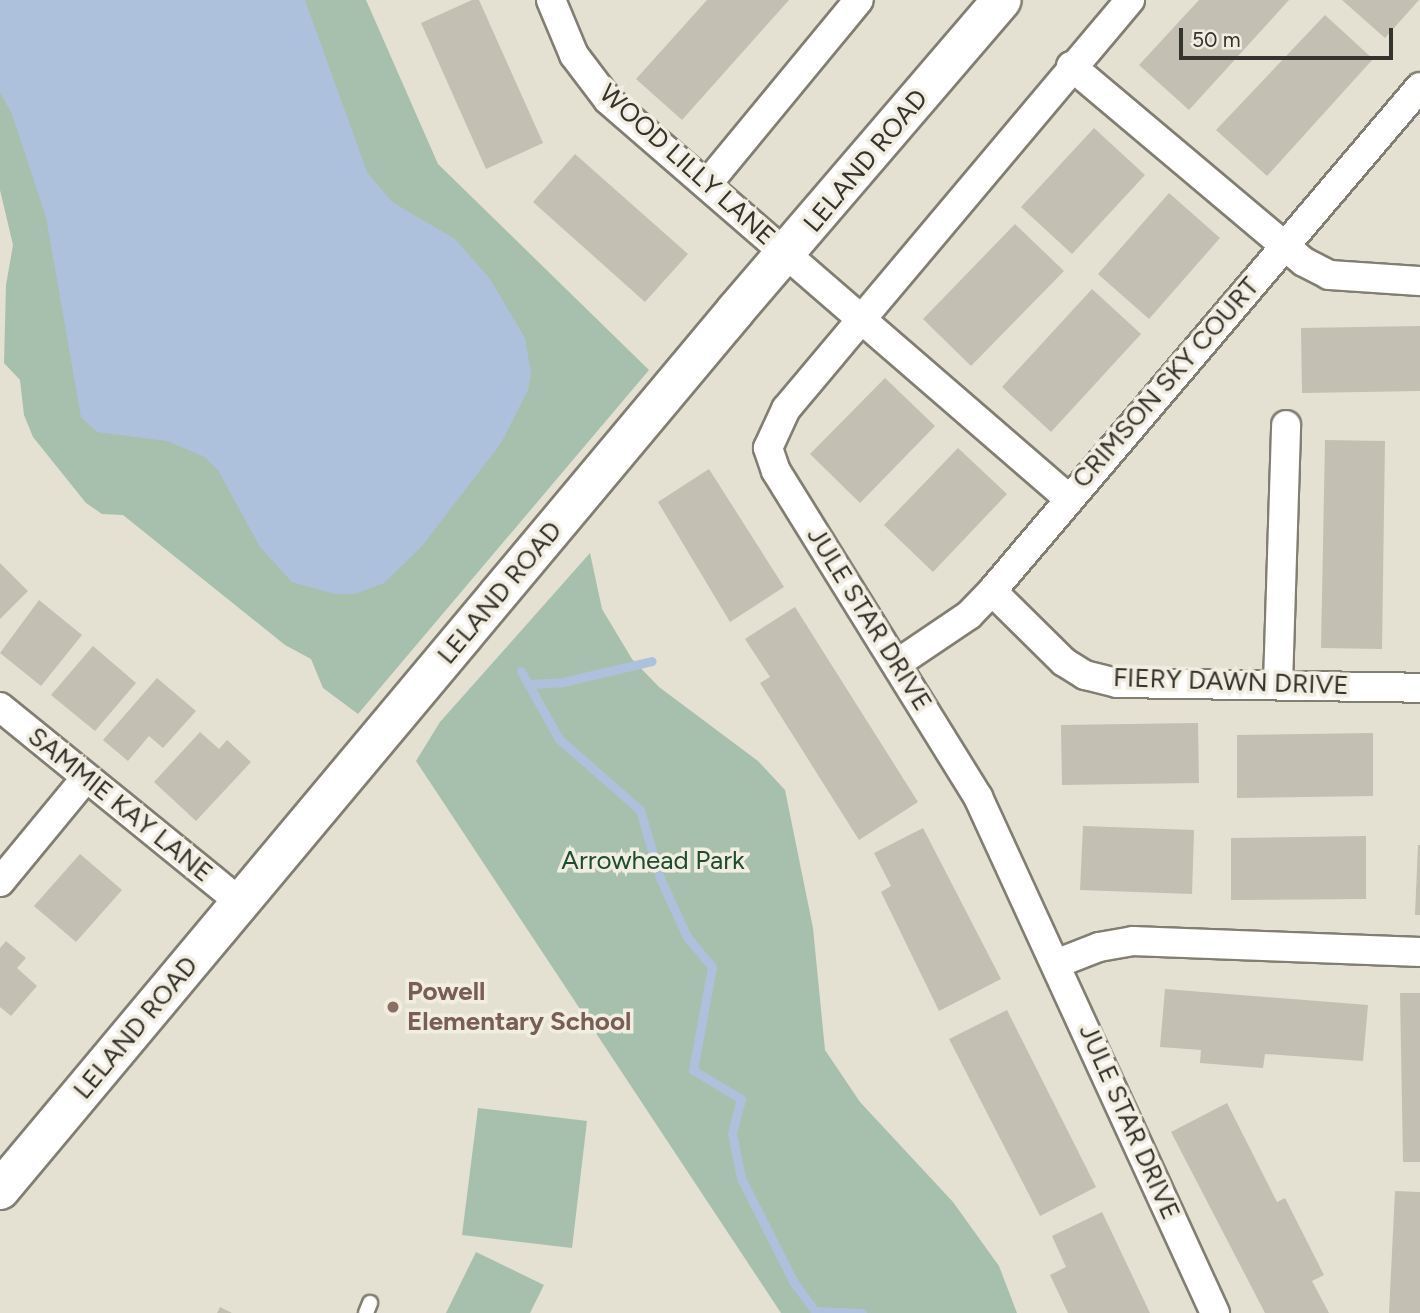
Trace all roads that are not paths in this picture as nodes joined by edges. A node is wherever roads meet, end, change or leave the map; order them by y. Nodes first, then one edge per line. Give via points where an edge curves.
1 (551, 0) edge
2 (859, 0) edge
3 (1002, 0) edge
4 (1130, 0) edge
5 (1071, 66) junction
6 (1420, 87) edge
7 (708, 183) junction
8 (1285, 245) junction
9 (787, 254) junction
10 (1420, 281) edge
11 (863, 321) junction
12 (1286, 425) dead end
13 (1068, 498) junction
14 (992, 591) junction
15 (898, 663) junction
16 (1278, 684) junction
17 (1420, 688) edge
18 (0, 707) edge
19 (85, 779) junction
20 (0, 882) edge
21 (241, 903) junction
22 (1420, 952) edge
23 (1058, 963) junction
24 (0, 1190) edge
25 (1215, 1313) edge

1 - 7 street, WOOD LILLY LANE via 574,55 608,100
2 - 7 street
3 - 9 street, LELAND ROAD
4 - 5 street, JULE STAR DRIVE
5 - 8 street via 1236,209
5 - 11 street, JULE STAR DRIVE
6 - 8 street, CRIMSON SKY COURT
7 - 9 street, WOOD LILLY LANE
8 - 10 street via 1329,275
8 - 13 street, CRIMSON SKY COURT
9 - 11 street, WOOD LILLY LANE
9 - 21 street, LELAND ROAD
11 - 13 street, WOOD LILLY LANE
11 - 15 street, JULE STAR DRIVE via 786,409 768,448 776,471
12 - 16 street
13 - 14 street, CRIMSON SKY COURT
14 - 15 street, CRIMSON SKY COURT via 969,615
14 - 16 street, FIERY DAWN DRIVE via 1064,662 1085,675 1117,683
15 - 23 street, JULE STAR DRIVE via 978,797
16 - 17 street, FIERY DAWN DRIVE
18 - 19 street, SAMMIE KAY LANE
19 - 20 street
19 - 21 street, SAMMIE KAY LANE
21 - 24 street, LELAND ROAD
22 - 23 street via 1133,941 1099,947
23 - 25 street, JULE STAR DRIVE

